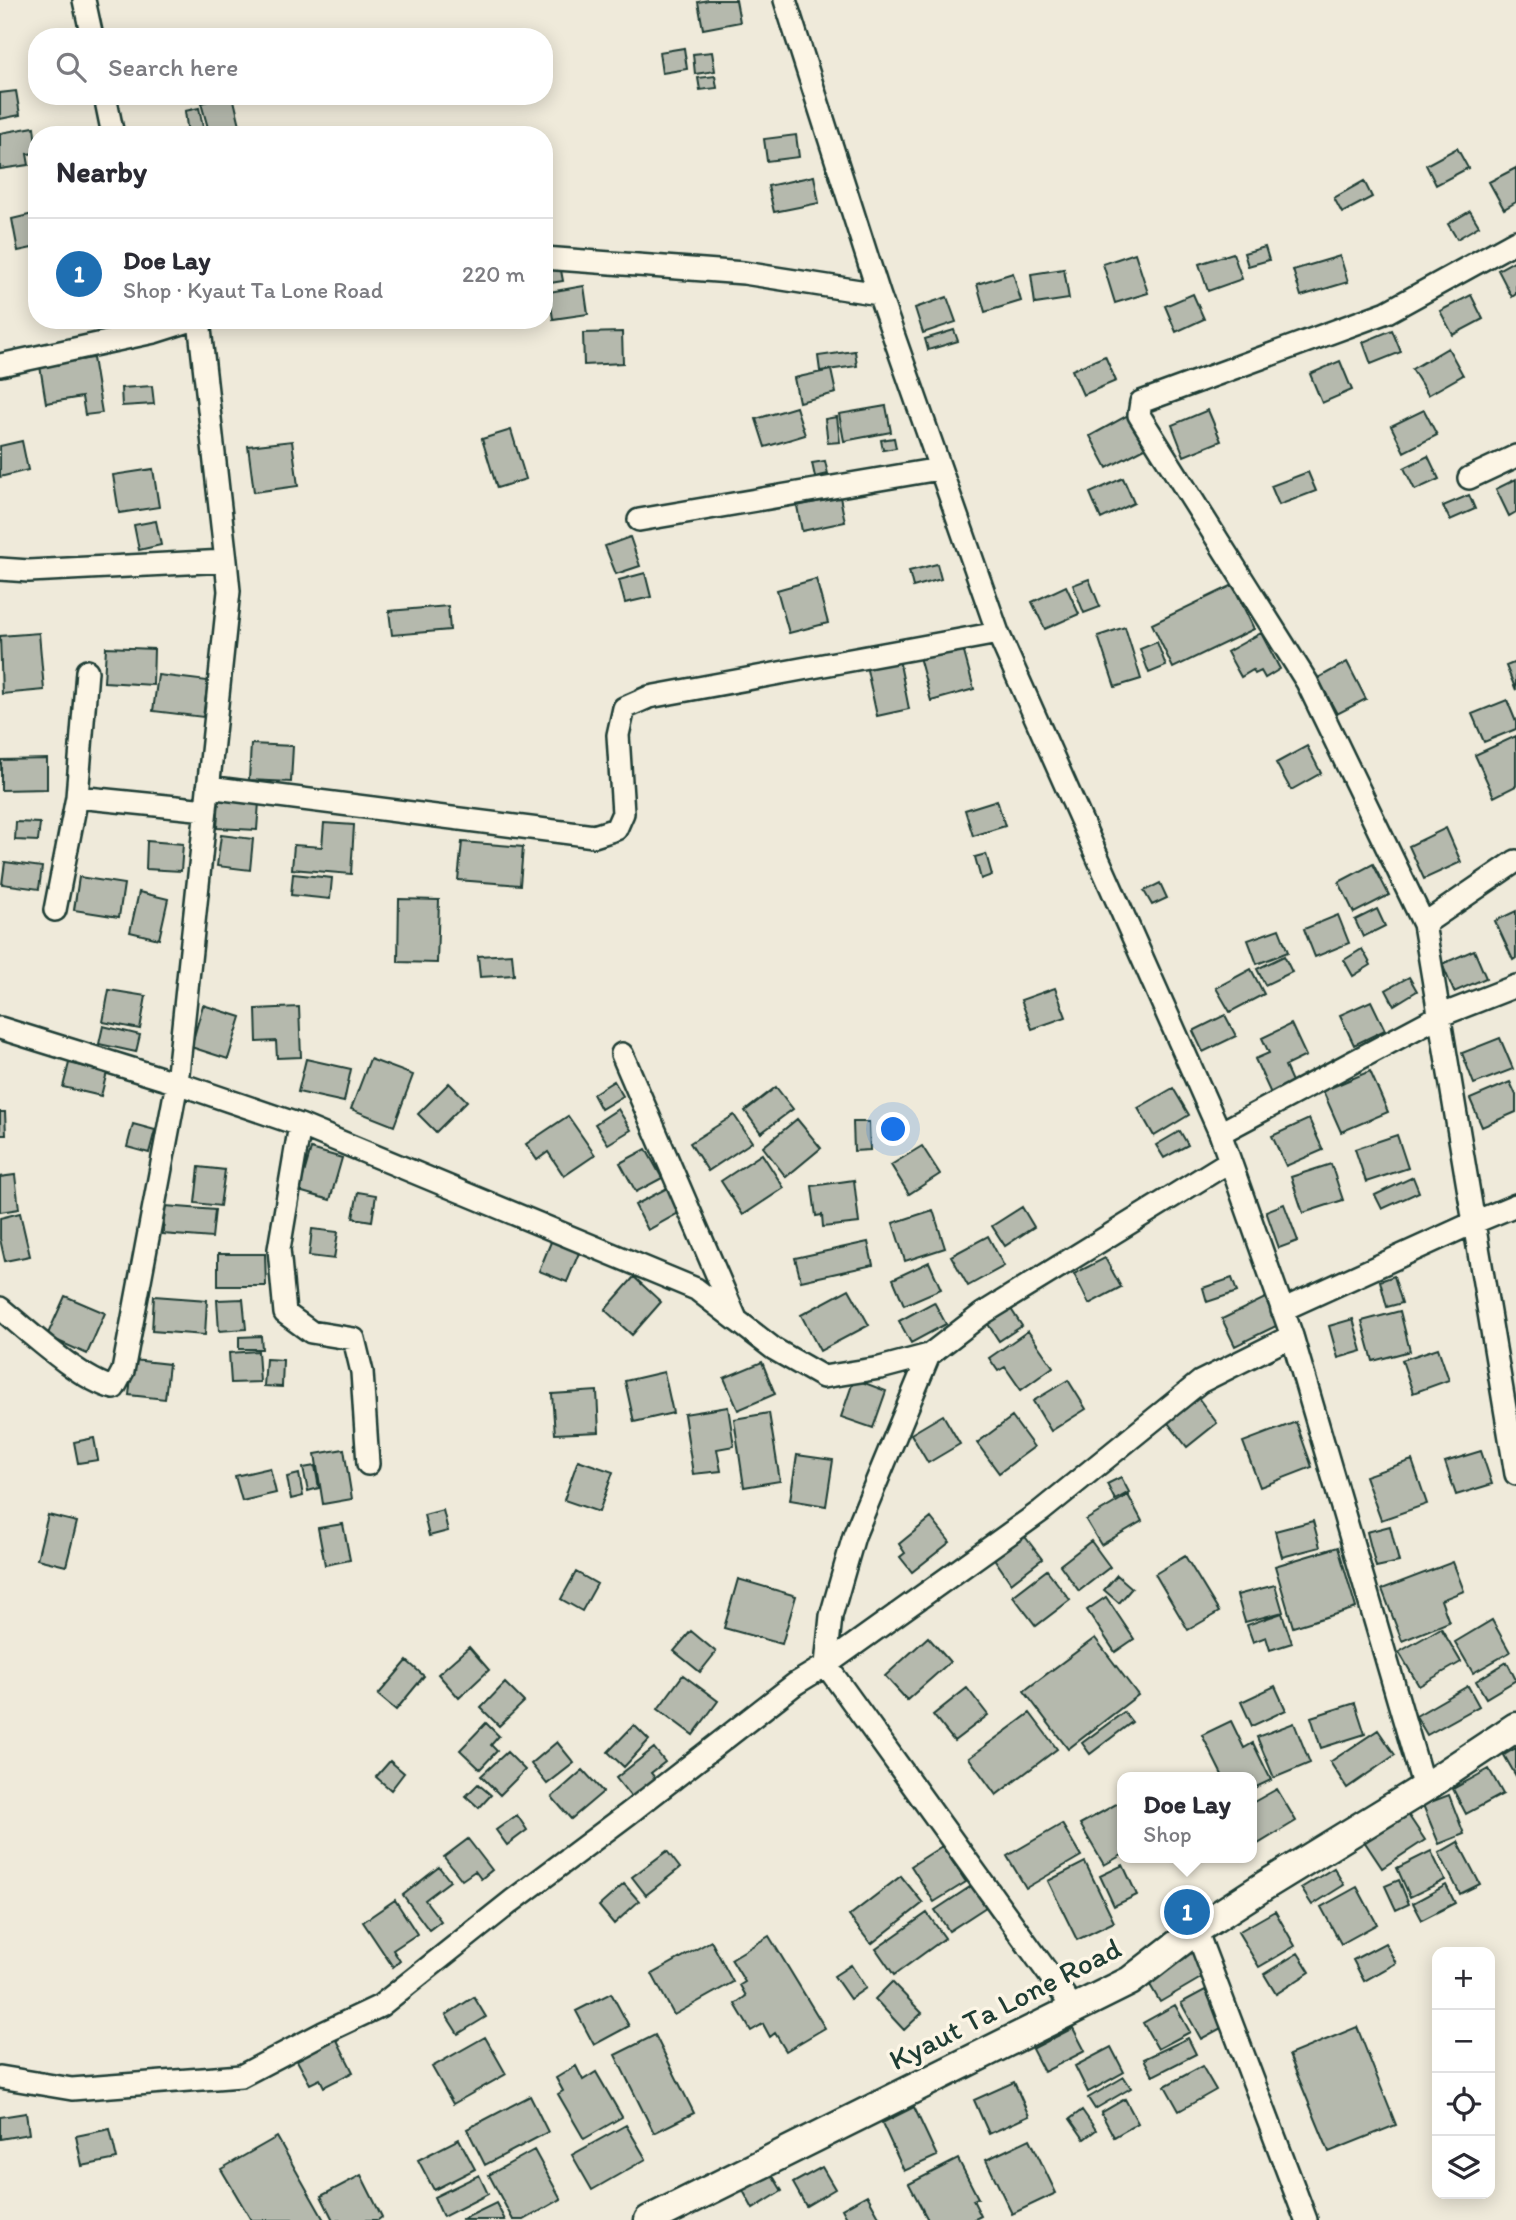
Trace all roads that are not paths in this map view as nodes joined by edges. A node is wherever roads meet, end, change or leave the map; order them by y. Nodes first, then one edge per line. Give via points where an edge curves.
1 (84, 0) edge
2 (785, 0) edge
3 (90, 28) edge
4 (107, 105) edge
5 (111, 126) edge
6 (1516, 241) edge
7 (553, 259) edge
8 (878, 294) junction
9 (141, 329) edge
10 (201, 329) edge
11 (0, 365) edge
12 (1516, 456) edge
13 (939, 469) junction
14 (1469, 478) dead end
15 (639, 520) dead end
16 (226, 561) junction
17 (0, 569) edge
18 (998, 633) junction
19 (87, 671) dead end
20 (208, 787) junction
21 (77, 797) junction
22 (205, 810) junction
23 (1516, 861) edge
24 (55, 910) dead end
25 (1424, 924) junction
26 (1516, 986) edge
27 (1439, 1016) junction
28 (0, 1028) edge
29 (622, 1054) dead end
30 (177, 1083) junction
31 (300, 1125) junction
32 (1220, 1133) junction
33 (1230, 1161) junction
34 (1516, 1205) edge
35 (1475, 1222) junction
36 (0, 1308) edge
37 (1282, 1310) junction
38 (737, 1321) junction
39 (1292, 1336) junction
40 (929, 1355) junction
41 (1511, 1416) edge
42 (368, 1464) dead end
43 (1516, 1474) edge
44 (826, 1665) junction
45 (1516, 1727) edge
46 (1424, 1788) junction
47 (1196, 1930) junction
48 (1074, 2009) junction
49 (0, 2077) edge
50 (649, 2220) edge
51 (1306, 2220) edge

1 - 3 street
2 - 8 street
4 - 5 street
6 - 25 street via 1387,312 1141,402 1139,415 1307,682
7 - 8 street via 744,273
8 - 13 street
9 - 11 street
10 - 16 street
12 - 14 street
13 - 15 street
13 - 18 street
16 - 17 street
16 - 20 street via 229,591
18 - 20 street via 649,697 624,708 618,735 623,813 616,828 594,836
18 - 32 street
19 - 21 street
20 - 22 street
21 - 22 street
21 - 24 street
22 - 30 street
23 - 25 street
25 - 27 street
26 - 27 street
27 - 32 street
27 - 35 street
28 - 30 street
29 - 38 street
30 - 31 street
30 - 36 street via 123,1371 114,1388 87,1376
31 - 38 street via 696,1289
31 - 42 street via 279,1249 285,1313 311,1332 354,1339 362,1372
32 - 33 street
33 - 37 street
33 - 40 street via 982,1314
34 - 35 street
35 - 37 street
35 - 41 street
37 - 39 street
38 - 40 street via 774,1349 824,1377
39 - 44 street via 1200,1382 1041,1511
39 - 46 street
40 - 44 street via 854,1536 831,1616
41 - 43 street
44 - 48 street
44 - 49 street via 795,1684 380,2006 241,2076 72,2089
45 - 46 main road, Kyaut Ta Lone Road
46 - 47 main road, Kyaut Ta Lone Road
47 - 48 main road, Kyaut Ta Lone Road via 1130,1981
47 - 51 street
48 - 50 main road, Kyaut Ta Lone Road

